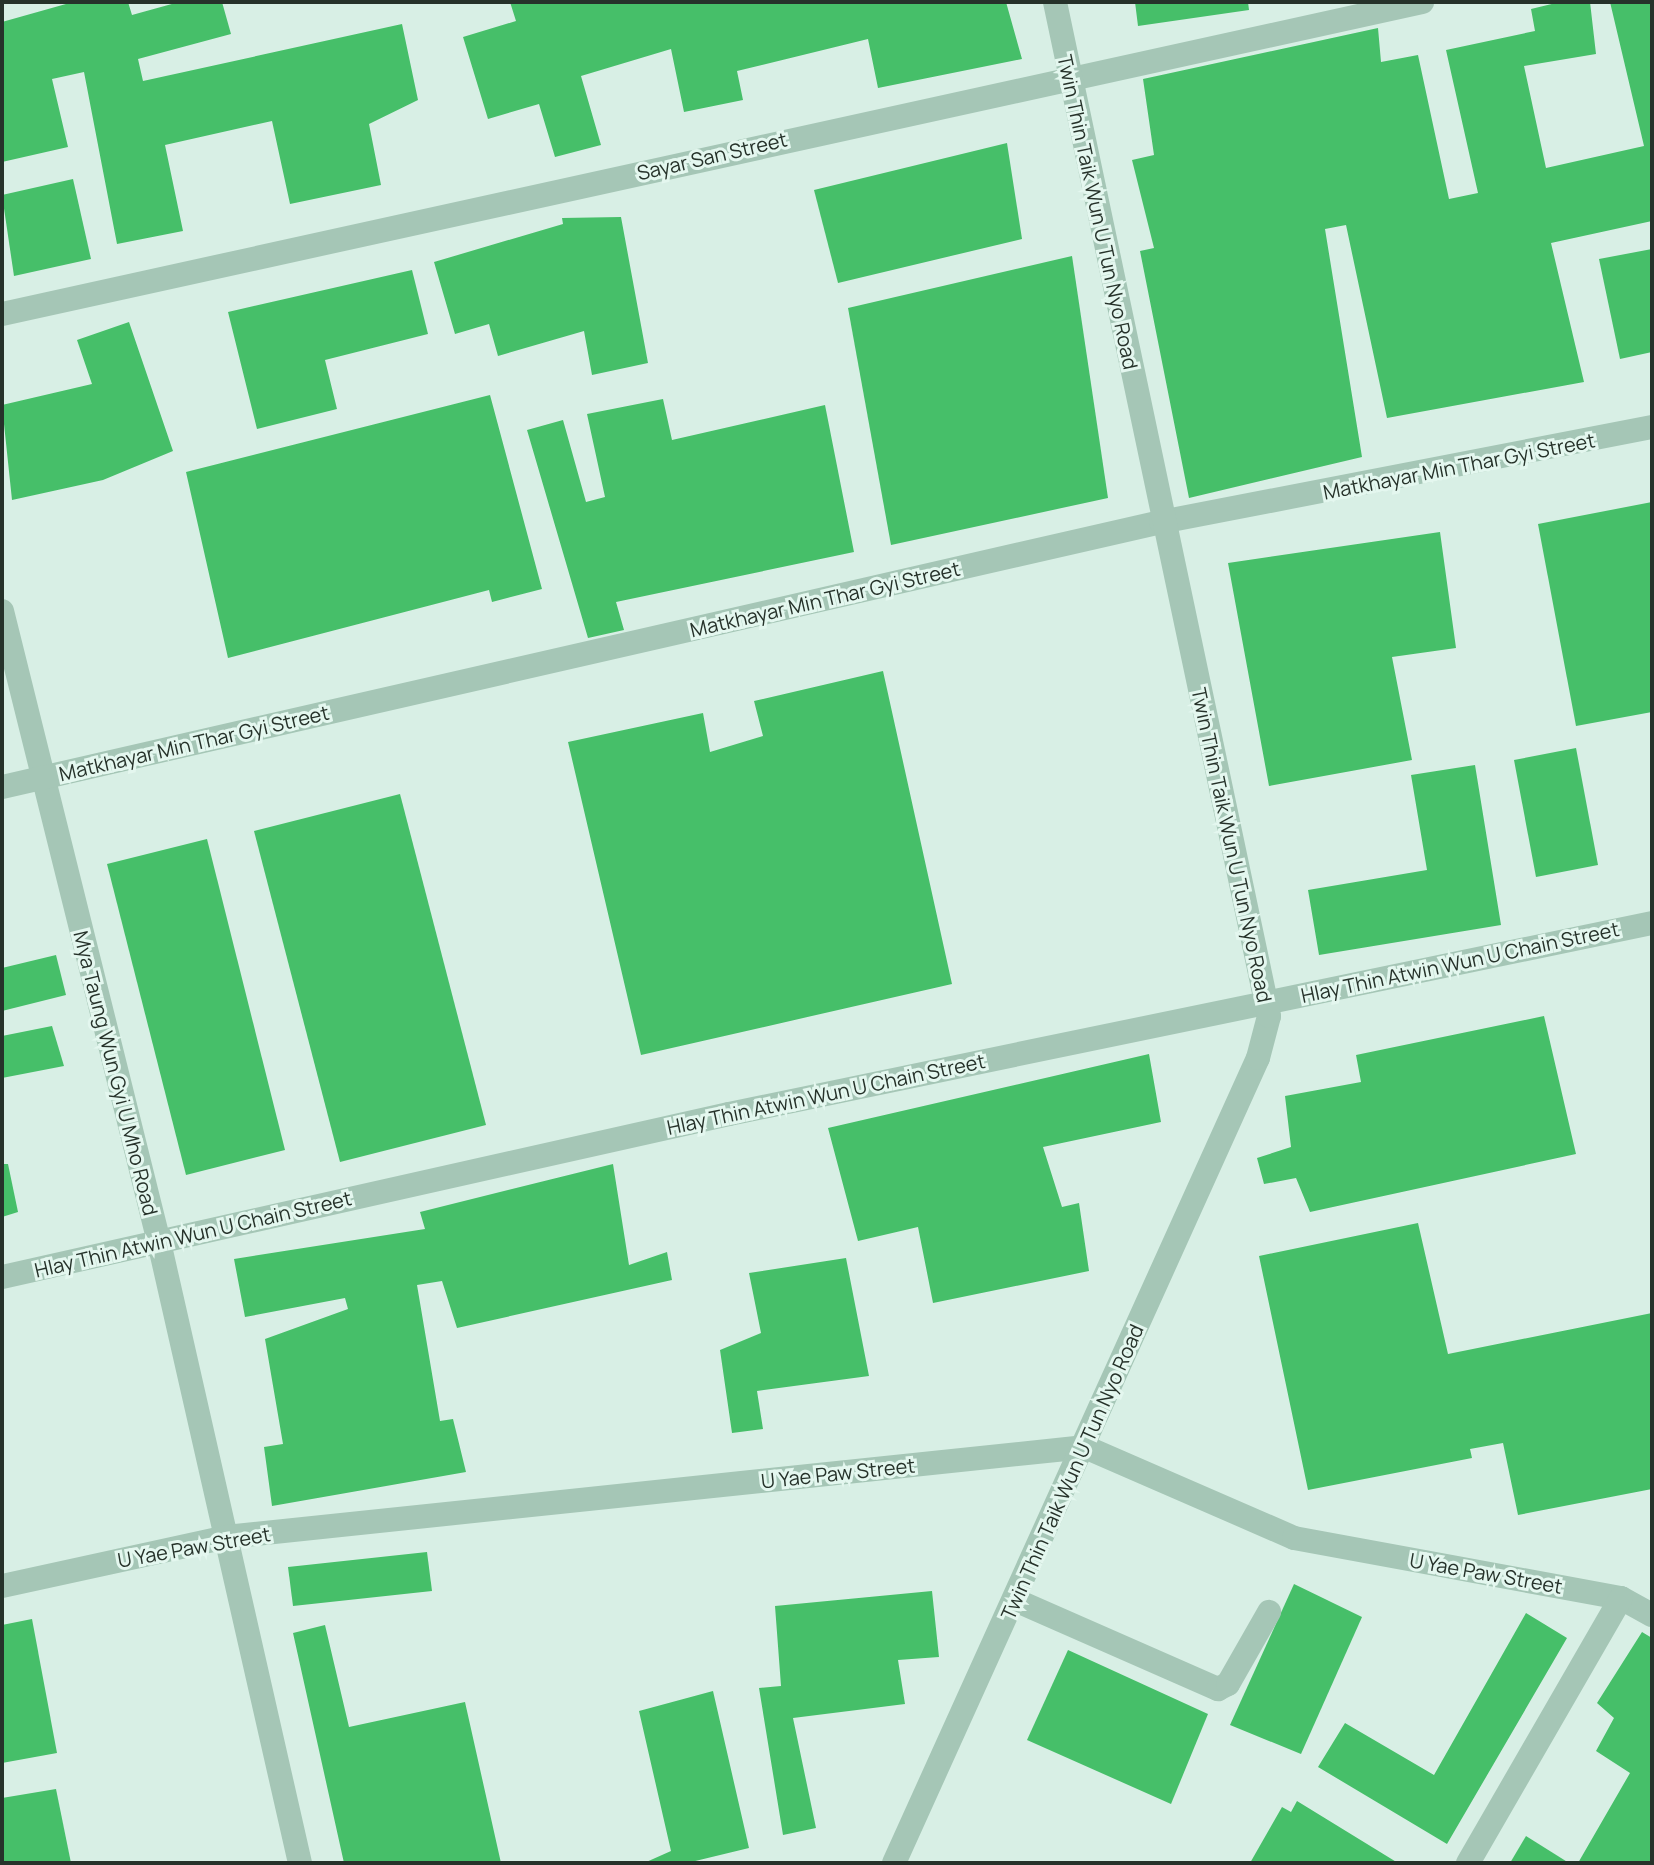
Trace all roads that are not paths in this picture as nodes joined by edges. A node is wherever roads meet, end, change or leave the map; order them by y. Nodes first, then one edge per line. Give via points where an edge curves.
1 (1055, 2) edge
2 (1422, 2) edge
3 (1070, 76) junction
4 (2, 314) edge
5 (1652, 427) edge
6 (1161, 522) junction
7 (2, 611) edge
8 (42, 778) junction
9 (2, 787) edge
10 (1652, 923) edge
11 (1267, 1002) junction
12 (159, 1242) junction
13 (2, 1277) edge
14 (1085, 1447) junction
15 (226, 1537) junction
16 (2, 1586) edge
17 (1621, 1598) junction
18 (1015, 1600) junction
19 (1269, 1612) dead end
20 (1652, 1615) edge
21 (300, 1863) edge
22 (894, 1863) edge
23 (1468, 1863) edge

1 - 3 street, Twin Thin Taik Wun U Tun Nyo Road
2 - 3 street, Sayar San Street
3 - 4 street, Sayar San Street
3 - 6 street, Twin Thin Taik Wun U Tun Nyo Road
5 - 6 street, Matkhayar Min Thar Gyi Street
6 - 8 street, Matkhayar Min Thar Gyi Street
6 - 11 street, Twin Thin Taik Wun U Tun Nyo Road
7 - 8 street, Mya Taung Wun Gyi U Mho Road
8 - 9 street, Matkhayar Min Thar Gyi Street
8 - 12 street, Mya Taung Wun Gyi U Mho Road
10 - 11 street, Hlay Thin Atwin Wun U Chain Street
11 - 12 street, Hlay Thin Atwin Wun U Chain Street
11 - 14 street, Twin Thin Taik Wun U Tun Nyo Road via 1258,1058
12 - 13 street, Hlay Thin Atwin Wun U Chain Street
12 - 15 street, Mya Taung Wun Gyi U Mho Road
14 - 15 street, U Yae Paw Street
14 - 17 street, U Yae Paw Street via 1294,1538
14 - 18 street, Twin Thin Taik Wun U Tun Nyo Road
15 - 16 street, U Yae Paw Street
15 - 21 street, Mya Taung Wun Gyi U Mho Road
17 - 20 street, U Yae Paw Street
17 - 23 street
18 - 19 street via 1218,1689 1228,1684
18 - 22 street, Twin Thin Taik Wun U Tun Nyo Road

